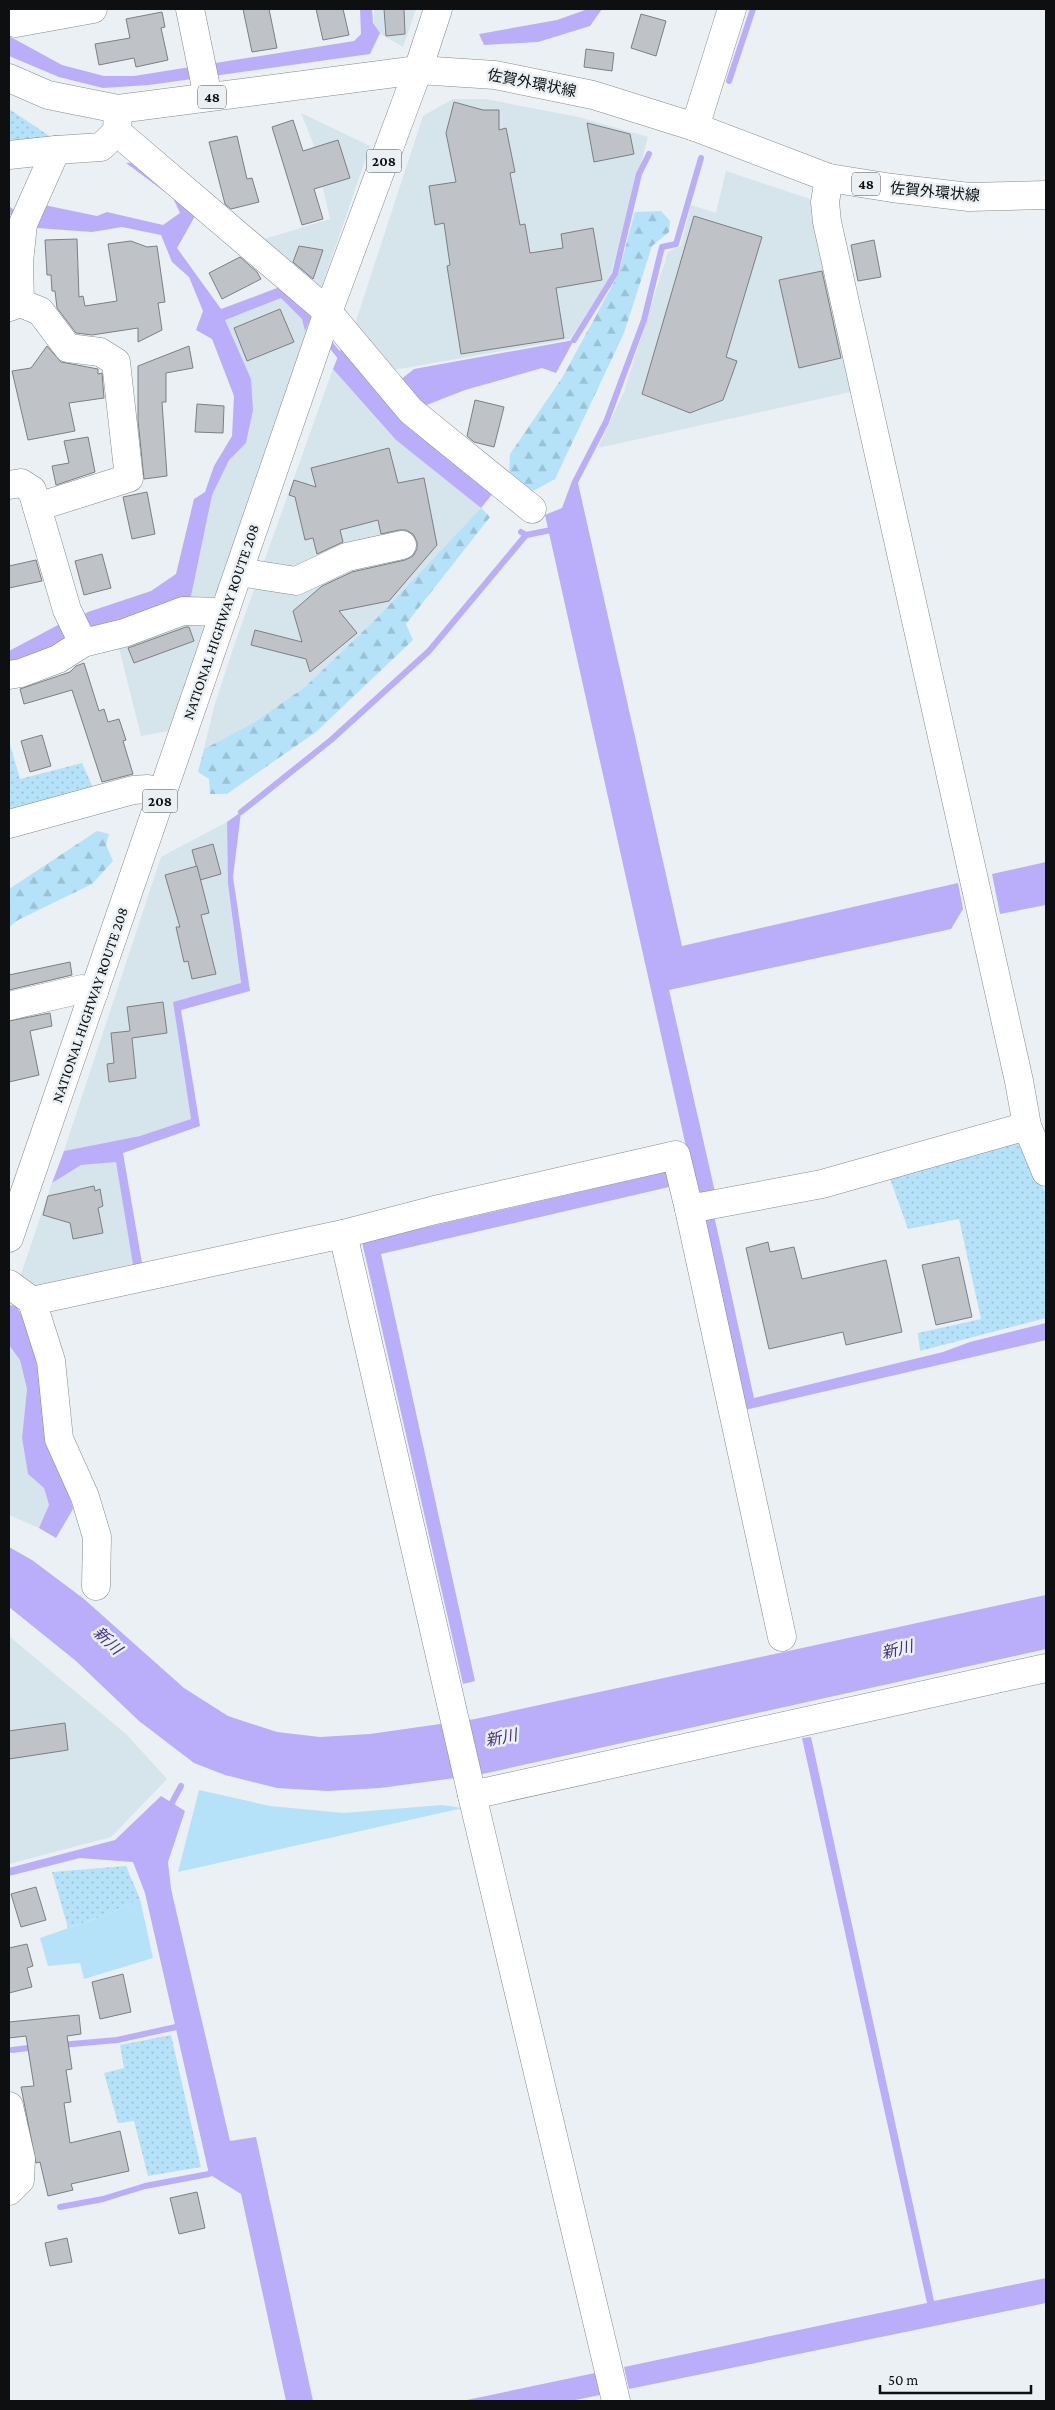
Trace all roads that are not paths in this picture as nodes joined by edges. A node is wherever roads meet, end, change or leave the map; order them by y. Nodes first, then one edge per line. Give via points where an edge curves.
1 (93, 9) edge
2 (190, 9) edge
3 (438, 9) edge
4 (732, 9) edge
5 (9, 16) edge
6 (418, 70) junction
7 (9, 78) edge
8 (204, 79) junction
9 (118, 121) junction
10 (694, 127) junction
11 (56, 150) junction
12 (9, 155) edge
13 (829, 178) junction
14 (1046, 195) edge
15 (14, 305) edge
16 (328, 312) junction
17 (9, 485) edge
18 (37, 507) junction
19 (532, 509) dead end
20 (402, 545) dead end
21 (239, 572) junction
22 (225, 612) junction
23 (82, 643) junction
24 (9, 675) edge
25 (163, 794) junction
26 (9, 824) edge
27 (94, 992) junction
28 (9, 1006) edge
29 (1027, 1126) junction
30 (1046, 1172) edge
31 (690, 1209) junction
32 (343, 1234) junction
33 (9, 1238) edge
34 (9, 1284) edge
35 (32, 1301) junction
36 (96, 1586) dead end
37 (782, 1637) dead end
38 (1046, 1668) edge
39 (472, 1795) junction
40 (9, 2106) edge
41 (9, 2191) edge
42 (616, 2401) edge

1 - 5 main road via 16,23
2 - 8 main road
3 - 6 main road, NATIONAL HIGHWAY ROUTE 208 / 208
4 - 10 main road
6 - 8 main road, 佐賀外環状線 / 48
6 - 10 main road, 佐賀外環状線 / 48 via 503,77 593,95
6 - 16 main road, NATIONAL HIGHWAY ROUTE 208 / 208
7 - 9 main road, 佐賀外環状線 / 48
8 - 9 main road, 佐賀外環状線 / 48
9 - 11 main road via 101,147
9 - 16 main road
10 - 13 main road, 佐賀外環状線 / 48
11 - 12 main road
11 - 15 main road via 23,224
13 - 14 main road, 佐賀外環状線 / 48 via 969,197
13 - 29 main road via 825,202 827,222
15 - 18 main road via 40,311 68,348 100,352 116,362 129,478
16 - 19 main road via 411,411
16 - 21 main road, NATIONAL HIGHWAY ROUTE 208 / 208
17 - 18 main road via 21,483 32,490
18 - 23 main road via 67,610
20 - 21 main road via 346,557 296,581
21 - 22 main road, NATIONAL HIGHWAY ROUTE 208 / 208
22 - 23 main road via 183,611
22 - 25 main road, NATIONAL HIGHWAY ROUTE 208 / 208
23 - 24 main road via 58,659
25 - 26 main road via 148,789 132,790
25 - 27 main road, NATIONAL HIGHWAY ROUTE 208 / 208
27 - 28 main road via 82,989
27 - 33 main road, NATIONAL HIGHWAY ROUTE 208 / 208
29 - 30 main road
29 - 31 main road via 822,1184
31 - 32 main road via 676,1155
31 - 37 main road
32 - 35 main road
32 - 39 main road
34 - 35 main road
35 - 36 main road via 51,1361 59,1439 85,1497 97,1537
38 - 39 main road
39 - 42 main road
40 - 41 main road via 21,2159 20,2180

